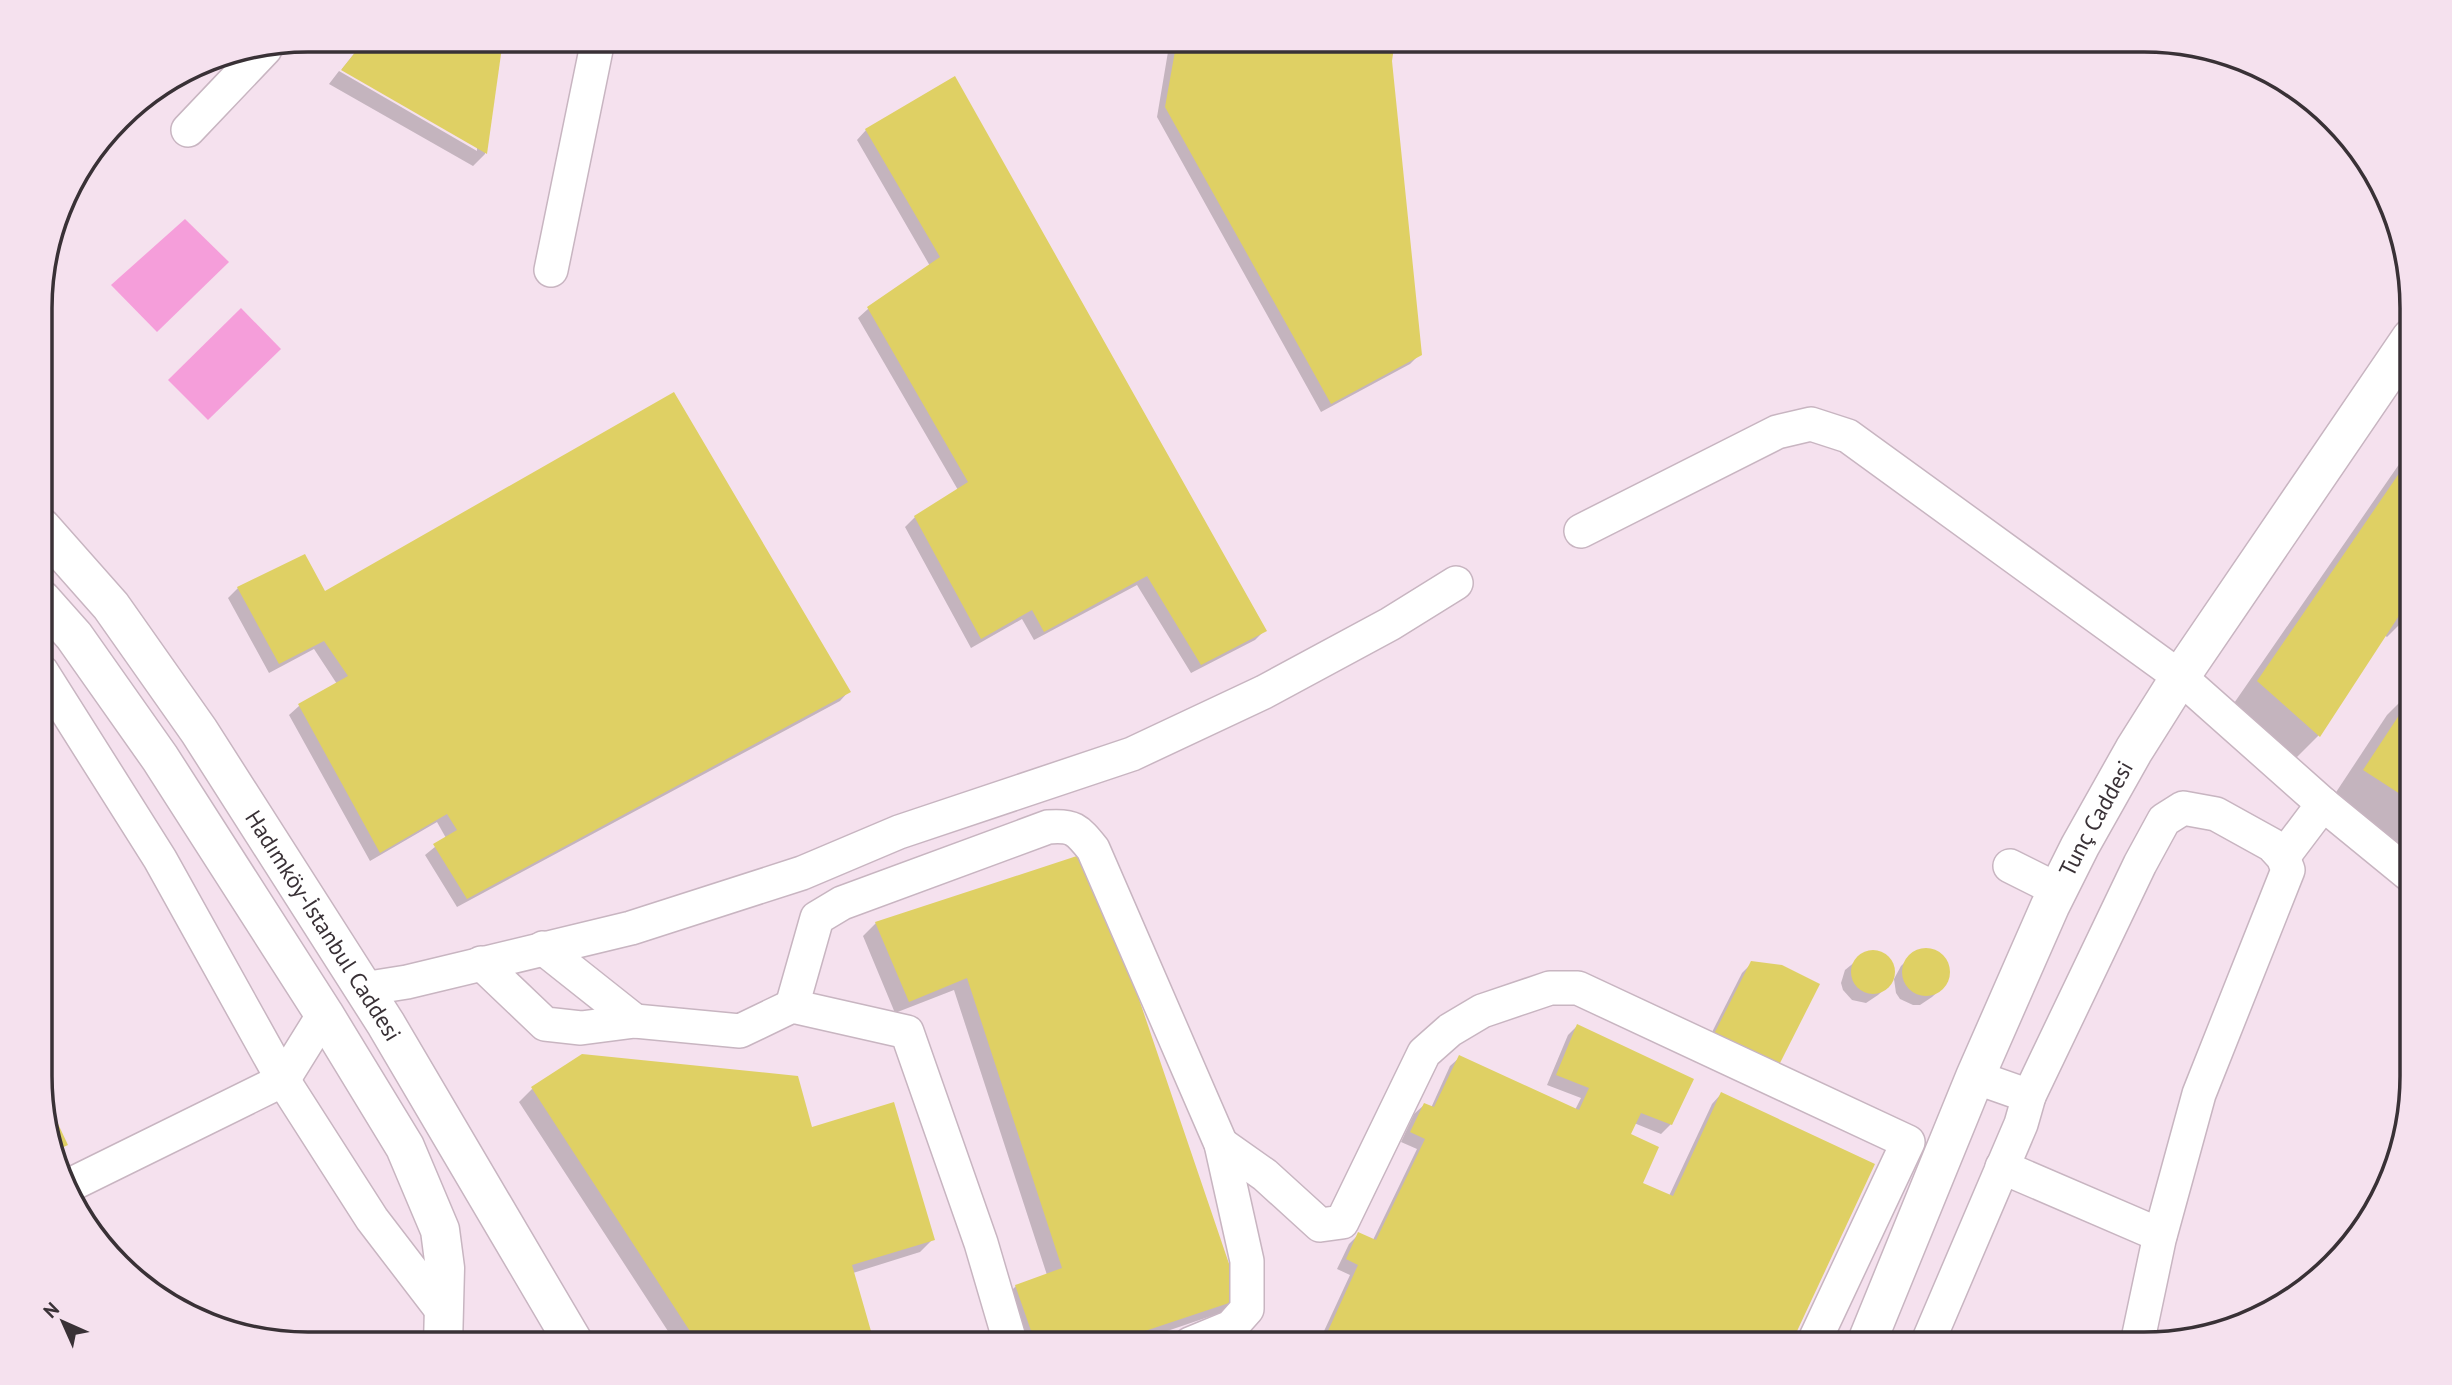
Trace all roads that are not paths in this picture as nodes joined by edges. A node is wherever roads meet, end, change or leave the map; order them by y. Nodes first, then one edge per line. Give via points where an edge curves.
1 (596, 52) edge
2 (257, 57) edge
3 (188, 130) dead end
4 (551, 270) dead end
5 (2400, 354) edge
6 (1581, 531) dead end
7 (52, 538) edge
8 (1456, 583) dead end
9 (52, 610) edge
10 (2180, 677) junction
11 (52, 686) edge
12 (2323, 804) junction
13 (2283, 857) junction
14 (2010, 866) dead end
15 (2400, 867) edge
16 (2058, 890) junction
17 (543, 948) junction
18 (481, 964) junction
19 (363, 989) junction
20 (792, 1006) junction
21 (324, 1014) junction
22 (635, 1021) junction
23 (1975, 1077) junction
24 (283, 1080) junction
25 (2029, 1096) junction
26 (1221, 1144) junction
27 (2002, 1167) junction
28 (76, 1183) edge
29 (2160, 1235) junction
30 (443, 1329) edge
31 (567, 1332) edge
32 (1007, 1332) edge
33 (1219, 1332) edge
34 (1819, 1332) edge
35 (1871, 1332) edge
36 (1932, 1332) edge
37 (2140, 1332) edge

1 - 4 street
2 - 3 street
5 - 10 main road, Tunç Caddesi
6 - 10 street via 1777,432 1811,424 1848,436
7 - 19 main road, Hadımköy-İstanbul Caddesi via 111,606 199,732
8 - 17 street via 1264,692 1132,754 900,832 802,873 631,928
9 - 21 main road, Hadımköy-İstanbul Caddesi via 160,758
10 - 12 street
10 - 16 main road, Tunç Caddesi via 2120,774
11 - 24 street via 160,859
12 - 13 street
12 - 15 street
13 - 25 street via 2272,845 2216,814 2183,808 2164,820
13 - 29 street via 2288,870 2199,1094
14 - 16 street
16 - 23 main road, Tunç Caddesi
17 - 18 street
17 - 22 street
18 - 19 street
18 - 22 street via 545,1024 581,1028
19 - 21 main road
19 - 31 main road, Hadımköy-İstanbul Caddesi
20 - 22 street via 740,1031
20 - 26 street via 817,918 842,903 1048,827 1068,825 1093,849
20 - 32 street via 907,1032
21 - 24 street
21 - 30 main road, Hadımköy-İstanbul Caddesi via 405,1147 440,1230
23 - 25 street
23 - 35 main road, Tunç Caddesi
24 - 28 street
24 - 30 street
25 - 27 street
26 - 33 street via 1247,1261 1247,1308 1231,1327
26 - 34 street via 1265,1175 1320,1225 1342,1222 1424,1053 1482,1011 1550,988 1578,988 1908,1142
27 - 29 street
27 - 36 street
29 - 37 street

